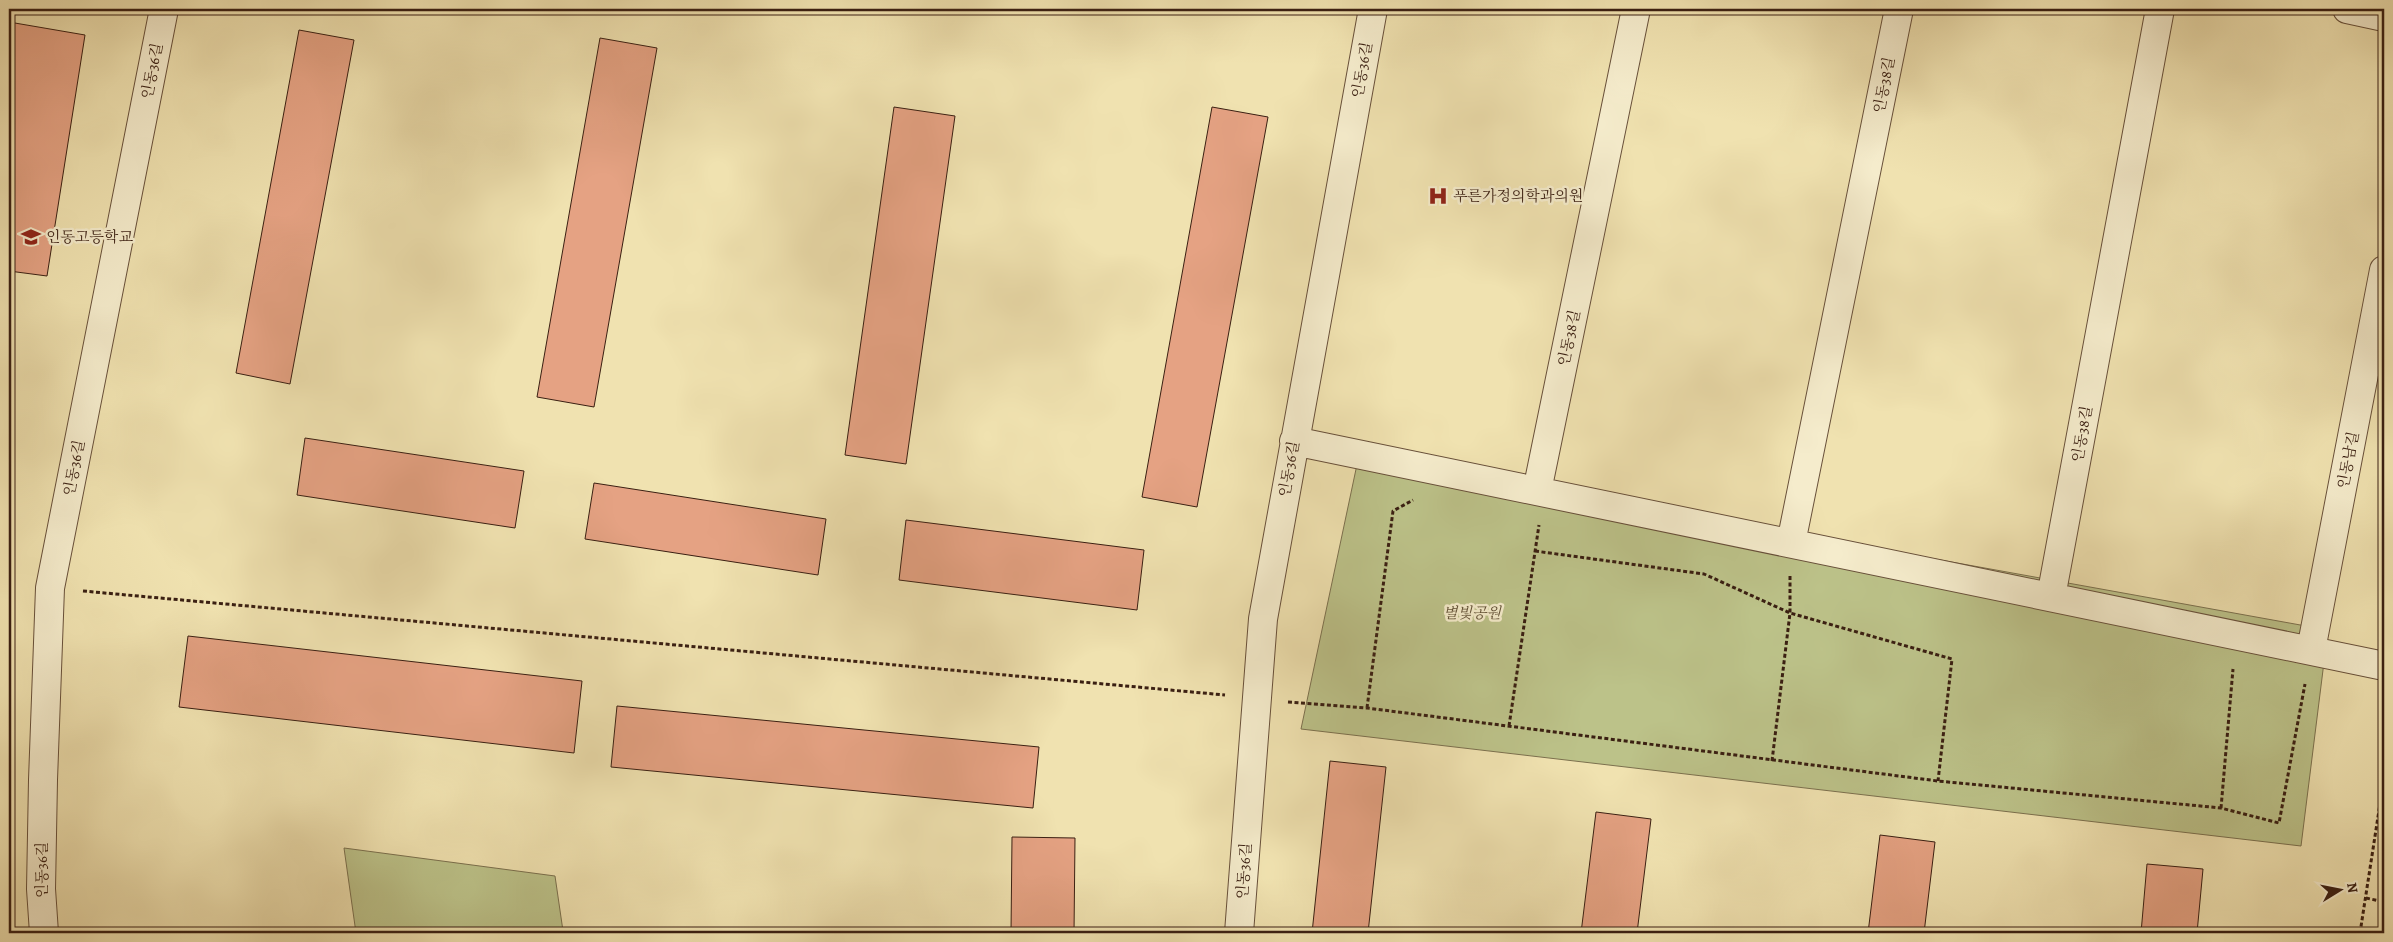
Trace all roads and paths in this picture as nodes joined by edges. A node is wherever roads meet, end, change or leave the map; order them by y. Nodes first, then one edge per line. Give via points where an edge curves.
1 (164, 9) edge
2 (1374, 9) edge
3 (1636, 9) edge
4 (1899, 9) edge
5 (2160, 9) edge
6 (2347, 9) edge
7 (2384, 16) edge
8 (2384, 270) edge
9 (1294, 441) junction
10 (1537, 491) junction
11 (1417, 497) dead end
12 (1539, 522) dead end
13 (1791, 543) junction
14 (1535, 551) junction
15 (50, 588) junction
16 (2051, 597) junction
17 (1790, 613) junction
18 (2236, 635) junction
19 (2311, 650) junction
20 (2384, 666) edge
21 (1256, 698) junction
22 (1367, 708) junction
23 (1509, 726) junction
24 (1772, 761) junction
25 (2384, 778) edge
26 (1938, 781) junction
27 (2221, 808) junction
28 (2366, 898) junction
29 (2384, 902) edge
30 (44, 933) edge
31 (1239, 933) edge
32 (2360, 933) edge

1 - 15 street, 인동36길
2 - 9 street, 인동36길
3 - 10 street, 인동38길
4 - 13 street, 인동38길
5 - 16 street, 인동38길
6 - 7 street
8 - 19 street, 인동남길
9 - 10 street
9 - 21 street, 인동36길 via 1263,619
10 - 13 street
11 - 22 path via 1393,511
12 - 14 path
13 - 16 street
13 - 17 path
14 - 17 path via 1704,574
14 - 23 path
15 - 21 path
15 - 30 street, 인동36길 via 42,780
16 - 18 street
17 - 24 path
17 - 26 path via 1952,659
18 - 19 street
18 - 27 path
19 - 20 street
19 - 27 path via 2279,823
21 - 22 path
21 - 31 street, 인동36길
22 - 23 path
23 - 24 path
24 - 26 path
25 - 28 path
26 - 27 path
28 - 29 path
28 - 32 path

